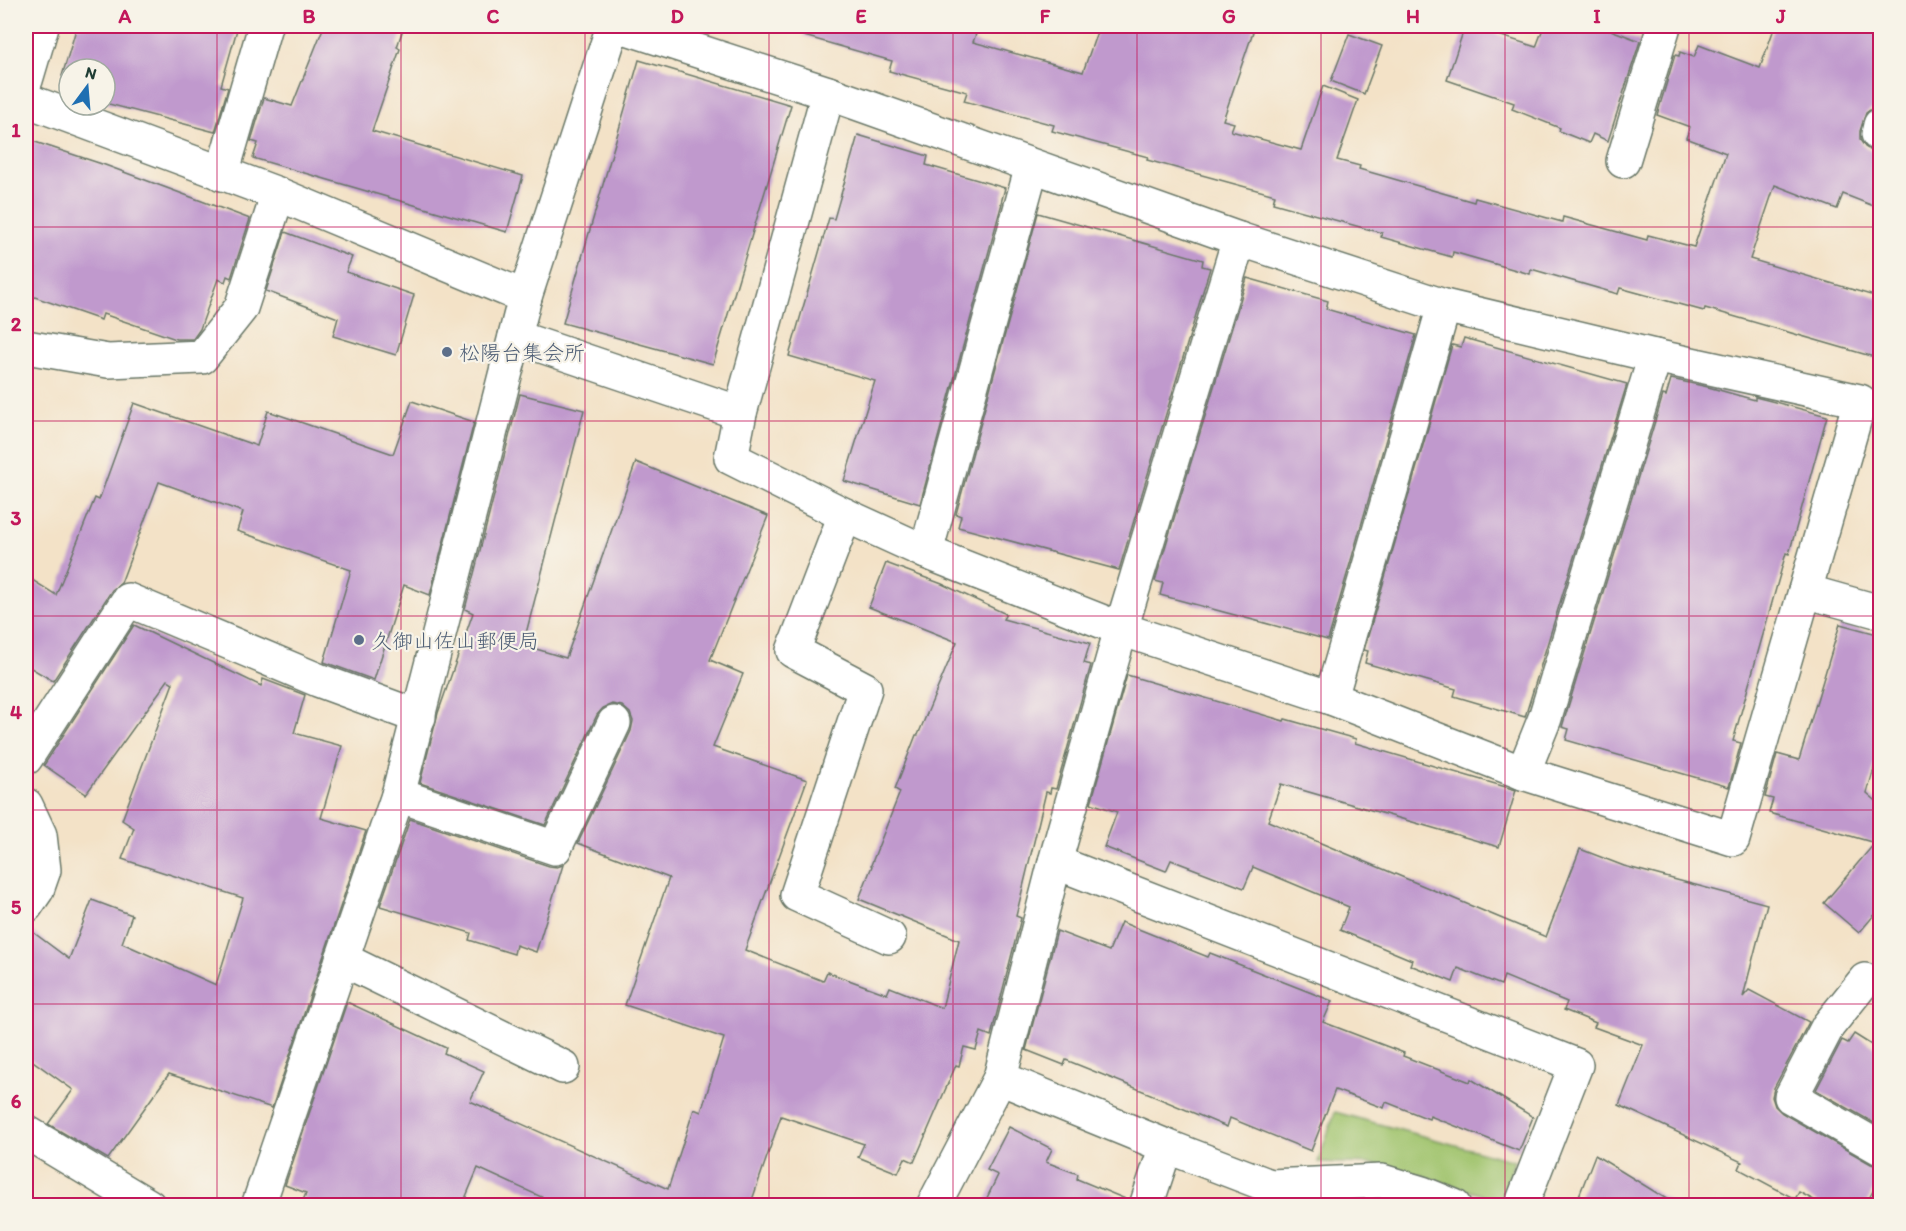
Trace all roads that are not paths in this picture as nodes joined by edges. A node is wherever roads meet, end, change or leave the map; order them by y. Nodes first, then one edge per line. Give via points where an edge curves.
1 (42, 26) edge
2 (265, 26) edge
3 (613, 26) edge
4 (621, 26) edge
5 (1664, 26) edge
6 (26, 80) edge
7 (828, 93) junction
8 (26, 100) edge
9 (1623, 161) dead end
10 (1032, 166) junction
11 (222, 174) junction
12 (278, 194) junction
13 (1239, 239) junction
14 (525, 297) junction
15 (1444, 306) junction
16 (515, 337) junction
17 (26, 347) edge
18 (1655, 356) junction
19 (740, 412) junction
20 (845, 515) junction
21 (926, 552) junction
22 (1805, 591) junction
23 (1881, 612) edge
24 (1121, 629) junction
25 (1331, 698) junction
26 (419, 717) junction
27 (614, 723) dead end
28 (26, 758) edge
29 (1522, 773) junction
30 (398, 795) junction
31 (26, 805) edge
32 (1055, 862) junction
33 (26, 906) edge
34 (889, 937) dead end
35 (342, 959) junction
36 (1875, 976) edge
37 (563, 1067) dead end
38 (1000, 1078) junction
39 (26, 1132) edge
40 (1166, 1146) junction
41 (1881, 1148) edge
42 (1378, 1193) edge
43 (149, 1206) edge
44 (258, 1206) edge
45 (933, 1206) edge
46 (1146, 1206) edge
47 (1454, 1206) edge
48 (1521, 1206) edge

1 - 6 street
2 - 11 street
3 - 14 street
4 - 7 street
5 - 9 street
7 - 10 street
7 - 19 street
8 - 11 street
10 - 13 street
10 - 21 street
11 - 12 street
12 - 14 street
12 - 17 street via 241,308 202,357 108,361
13 - 15 street
13 - 24 street
14 - 16 street
15 - 18 street
15 - 25 street
16 - 19 street
16 - 26 street
18 - 22 street via 1860,400
18 - 29 street via 1545,718
19 - 20 street via 731,458
20 - 21 street
20 - 34 street via 793,651 865,689 796,895
21 - 24 street
22 - 23 street
22 - 29 street via 1733,839
24 - 25 street
24 - 32 street
25 - 29 street
26 - 28 street via 318,680 128,600
26 - 30 street
27 - 30 street via 555,848
30 - 35 street
31 - 33 street via 40,835 44,870
32 - 38 street
32 - 48 street via 1576,1065
35 - 37 street
35 - 44 street
36 - 41 street via 1828,1026 1791,1097
38 - 40 street
38 - 45 street
39 - 43 street
40 - 42 street via 1270,1186
40 - 46 street
42 - 47 street via 1422,1193

